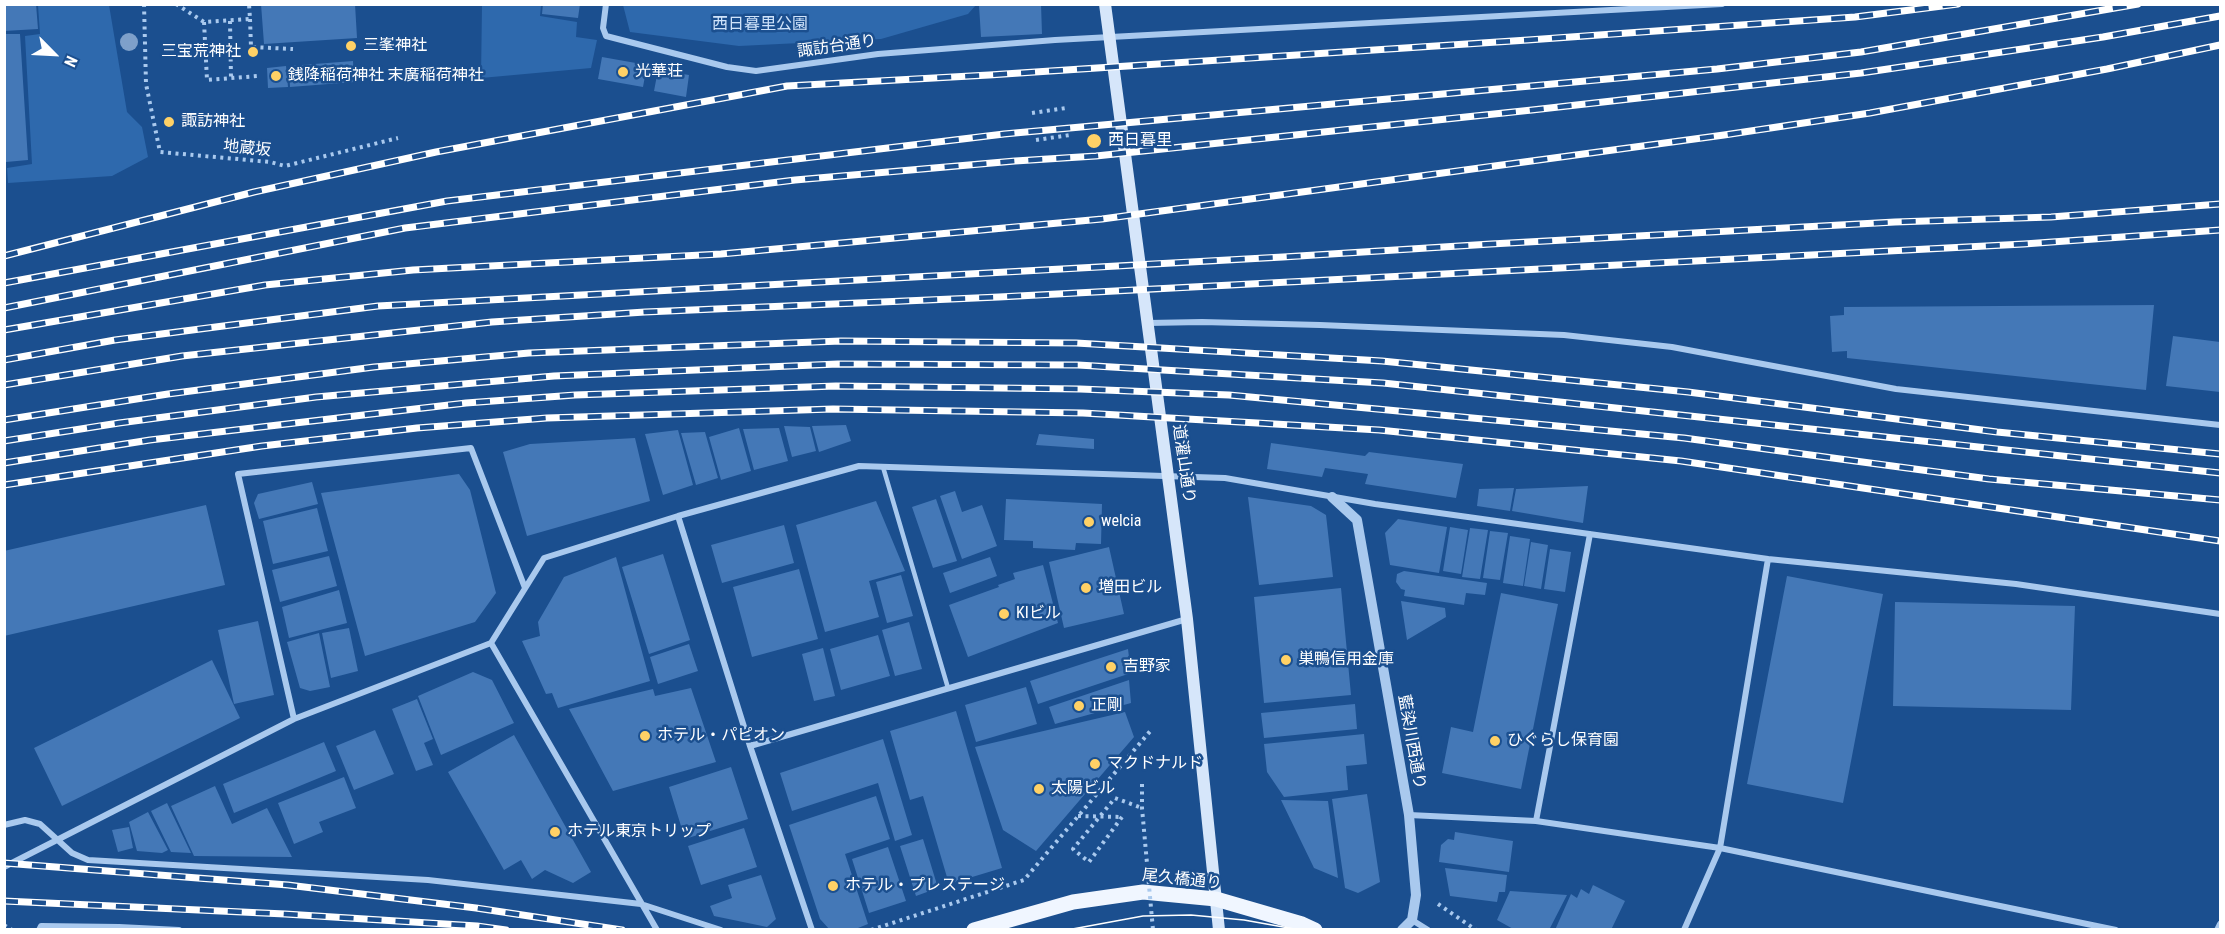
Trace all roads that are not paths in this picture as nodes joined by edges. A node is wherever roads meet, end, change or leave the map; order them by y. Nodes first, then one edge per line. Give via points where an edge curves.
1 (606, 4) edge
2 (1105, 4) edge
3 (1722, 4) edge
4 (1108, 37) junction
5 (1146, 323) junction
6 (2220, 425) edge
7 (884, 467) junction
8 (1168, 475) junction
9 (1332, 497) junction
10 (678, 516) junction
11 (1590, 534) junction
12 (1768, 559) junction
13 (525, 588) junction
14 (2220, 614) edge
15 (1187, 619) junction
16 (491, 642) junction
17 (948, 688) junction
18 (294, 719) junction
19 (750, 746) junction
20 (1409, 815) junction
21 (1536, 821) junction
22 (4, 825) edge
23 (56, 840) junction
24 (1720, 848) junction
25 (4, 867) edge
26 (1216, 899) junction
27 (641, 904) junction
28 (1412, 920) junction
29 (2220, 924) edge
30 (39, 930) edge
31 (179, 930) edge
32 (657, 930) edge
33 (721, 930) edge
34 (812, 930) edge
35 (975, 930) edge
36 (1219, 930) edge
37 (1315, 930) edge
38 (1402, 930) edge
39 (1428, 930) edge
40 (1684, 930) edge
41 (2116, 930) edge
42 (2217, 930) edge

1 - 4 street, 諏訪台通り via 606,36 756,71 878,54
2 - 4 main road, 道灌山通り
3 - 4 street
4 - 5 main road, 道灌山通り
5 - 6 street via 1564,335 1672,347 1896,389
5 - 8 main road, 道灌山通り
7 - 8 street
7 - 10 street via 859,466
7 - 17 lane
8 - 9 street via 1226,478
8 - 15 main road, 道灌山通り
9 - 11 street
9 - 20 street, 藍染川西通り via 1357,520
10 - 13 street via 544,558
10 - 19 street
11 - 12 street
11 - 21 street
12 - 14 street via 2016,584
12 - 24 street
13 - 16 street
13 - 18 street via 471,448 238,474
15 - 17 street
15 - 26 main road, 道灌山通り
16 - 18 street
16 - 27 street
17 - 19 street
18 - 23 street
19 - 34 street
20 - 21 street
20 - 28 street, 藍染川西通り via 1416,895
21 - 24 street
22 - 23 street via 25,820 40,824
23 - 25 street
23 - 27 street via 72,854 88,860 428,880
24 - 40 street
24 - 41 street
26 - 35 main road, 尾久橋通り via 1143,892 1072,902
26 - 36 main road, 道灌山通り
26 - 37 main road, 尾久橋通り
27 - 32 street
27 - 33 street
28 - 38 street
28 - 39 street
29 - 42 street
30 - 31 street

